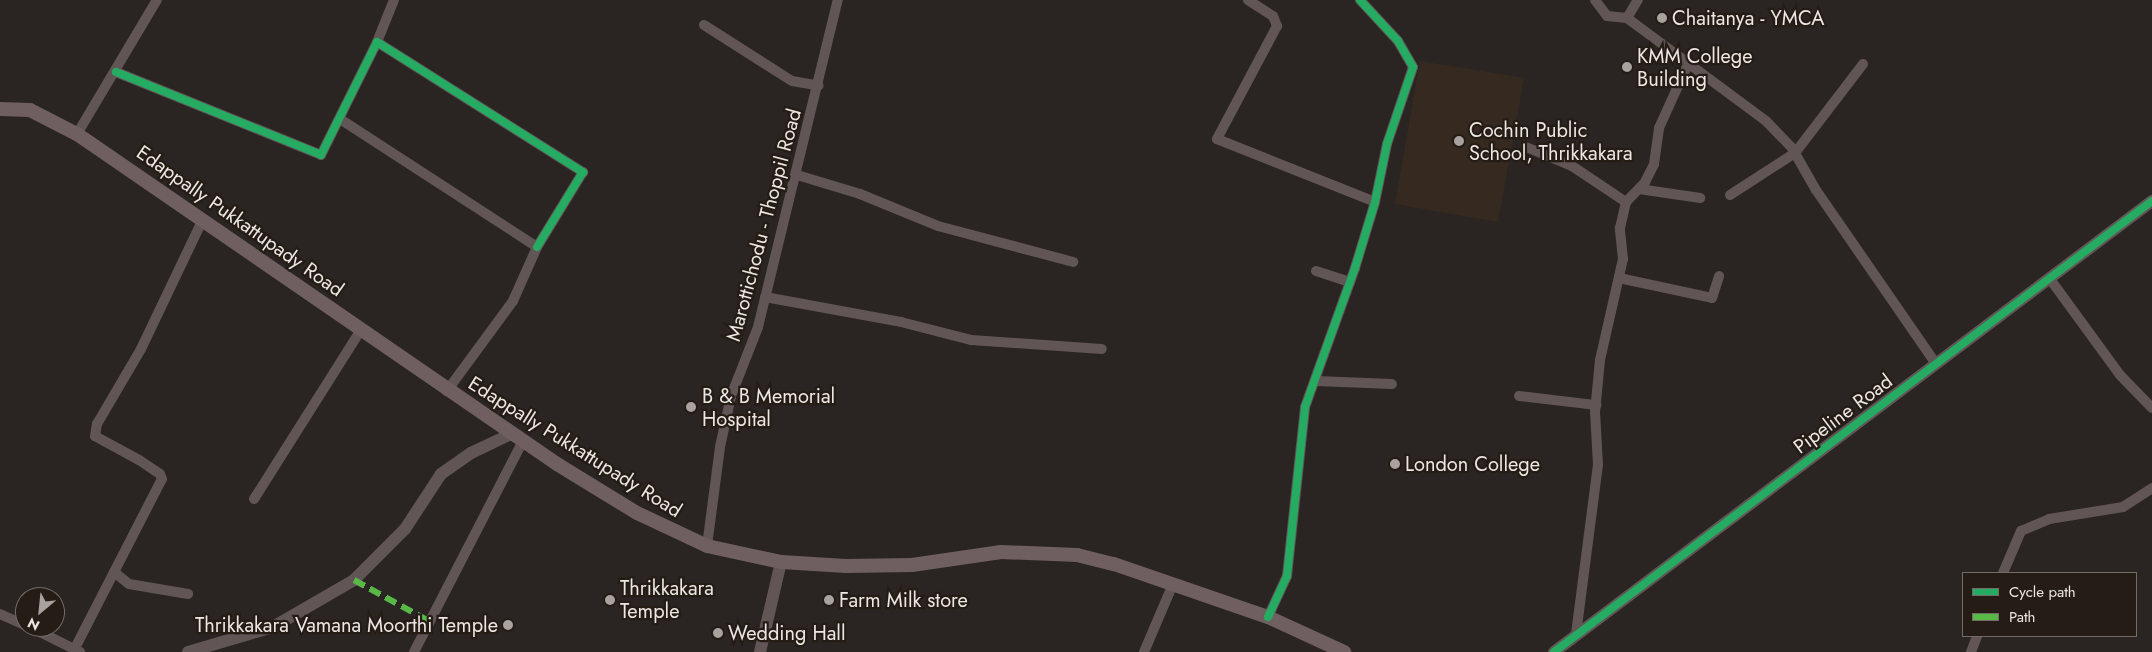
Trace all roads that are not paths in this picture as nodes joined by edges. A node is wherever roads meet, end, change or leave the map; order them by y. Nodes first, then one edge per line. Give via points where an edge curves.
1 (157, 0) edge
2 (394, 0) edge
3 (838, 0) edge
4 (1248, 0) edge
5 (1360, 0) edge
6 (1595, 0) edge
7 (1638, 0) edge
8 (1627, 18) junction
9 (704, 25) dead end
10 (377, 42) junction
11 (1688, 64) junction
12 (1863, 64) dead end
13 (116, 72) junction
14 (819, 86) junction
15 (0, 109) edge
16 (340, 119) junction
17 (77, 134) junction
18 (1526, 147) dead end
19 (1795, 153) junction
20 (797, 175) junction
21 (1639, 189) junction
22 (1730, 195) dead end
23 (1700, 198) dead end
24 (2152, 201) edge
25 (1375, 202) junction
26 (1626, 202) junction
27 (203, 219) junction
28 (537, 247) junction
29 (1073, 262) dead end
30 (1316, 271) dead end
31 (1719, 276) dead end
32 (1619, 278) junction
33 (2050, 279) junction
34 (1350, 282) junction
35 (765, 297) junction
36 (361, 330) junction
37 (1102, 349) dead end
38 (1936, 364) junction
39 (1316, 381) junction
40 (1392, 384) dead end
41 (447, 391) junction
42 (1519, 396) dead end
43 (1596, 405) junction
44 (2152, 408) edge
45 (517, 438) junction
46 (2152, 488) edge
47 (254, 498) dead end
48 (707, 546) junction
49 (781, 562) junction
50 (114, 572) junction
51 (2003, 572) edge
52 (1173, 584) junction
53 (188, 594) dead end
54 (0, 614) edge
55 (1268, 617) junction
56 (15, 621) edge
57 (1576, 634) junction
58 (50, 637) edge
59 (1977, 637) edge
60 (78, 651) edge
61 (188, 652) edge
62 (414, 652) edge
63 (760, 652) edge
64 (1144, 652) edge
65 (1344, 652) edge
66 (1554, 652) edge
67 (1970, 652) edge

1 - 13 street
2 - 10 street
3 - 14 street, Marottichodu - Thoppil Road
4 - 25 street via 1273,16 1277,26 1217,139
5 - 25 street via 1398,41 1413,67 1387,144
6 - 8 street via 1607,16
7 - 8 street
8 - 11 street
9 - 14 street via 792,81
10 - 16 street
10 - 28 street via 583,172
11 - 19 street via 1766,121
11 - 21 street via 1660,128 1654,164
12 - 19 street
13 - 16 street via 322,155
13 - 17 street
14 - 20 street, Marottichodu - Thoppil Road
15 - 17 main road, Edappally Pukkattupady Road via 30,110
16 - 28 street
17 - 27 main road, Edappally Pukkattupady Road
18 - 26 street via 1572,166
19 - 22 street
19 - 38 street via 1816,190
20 - 29 street via 860,194 938,226
20 - 35 street, Marottichodu - Thoppil Road
21 - 23 street
21 - 26 street
24 - 33 street, Pipeline Road
25 - 34 street
26 - 32 street via 1620,228 1623,259
27 - 36 main road, Edappally Pukkattupady Road
27 - 50 street via 141,349 96,431 95,436 139,460 160,474 162,479
28 - 41 street via 513,301
30 - 34 street
31 - 32 street via 1712,298
32 - 43 street via 1600,360
33 - 38 street, Pipeline Road
33 - 44 street via 2120,375
34 - 39 street
35 - 37 street via 901,322 971,340
35 - 48 street, Marottichodu - Thoppil Road via 755,335 731,396 720,448
36 - 41 main road, Edappally Pukkattupady Road
36 - 47 street
38 - 57 street, Pipeline Road
39 - 40 street
39 - 55 street via 1305,407 1287,576
41 - 45 main road, Edappally Pukkattupady Road
42 - 43 street
43 - 57 street via 1598,465
45 - 48 main road, Edappally Pukkattupady Road via 637,512
45 - 61 street via 471,453 441,474 405,529 354,580 273,627
45 - 62 street
46 - 51 street via 2123,507 2049,519 2020,530
48 - 49 main road, Edappally Pukkattupady Road
49 - 52 main road, Edappally Pukkattupady Road via 879,567 1002,552 1077,555
49 - 63 street
50 - 53 street via 129,584
50 - 60 street
52 - 55 main road, Edappally Pukkattupady Road
52 - 64 street
54 - 56 street
55 - 65 main road, Edappally Pukkattupady Road
57 - 66 street, Pipeline Road
58 - 60 street
59 - 67 street

